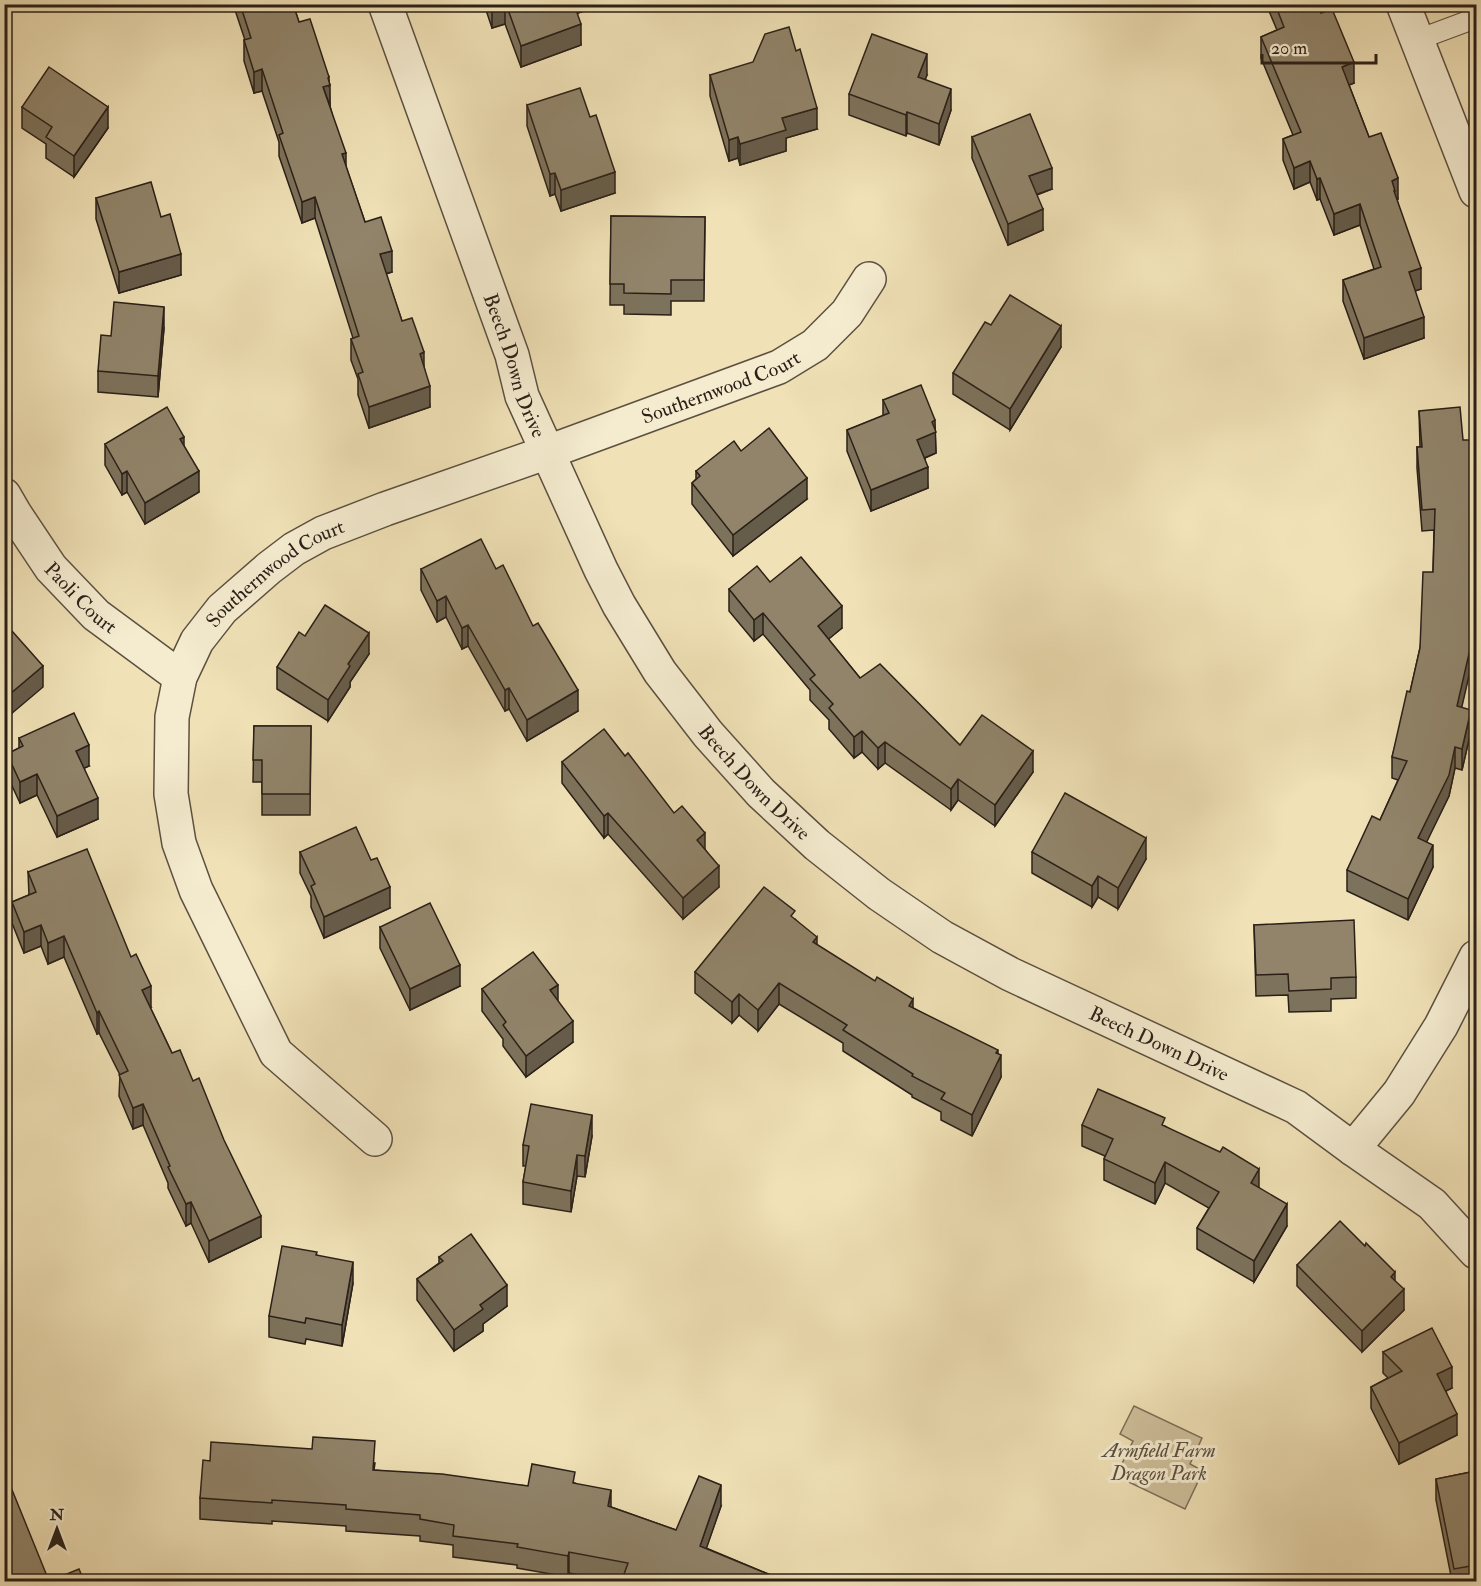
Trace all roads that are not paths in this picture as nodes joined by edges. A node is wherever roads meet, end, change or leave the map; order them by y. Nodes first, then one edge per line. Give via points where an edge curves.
1 (385, 4) edge
2 (1403, 4) edge
3 (1476, 18) edge
4 (1417, 40) junction
5 (1476, 190) edge
6 (869, 279) dead end
7 (548, 452) junction
8 (4, 495) edge
9 (180, 677) junction
10 (1476, 957) edge
11 (375, 1139) dead end
12 (1353, 1149) junction
13 (1476, 1252) edge

1 - 7 street, Beech Down Drive via 508,344 522,396
2 - 4 street
3 - 4 lane
4 - 5 street
6 - 7 street, Southernwood Court via 847,312 815,345 779,367
7 - 9 street, Southernwood Court via 375,513 294,549 222,609 196,641
7 - 12 street, Beech Down Drive via 601,570 660,672 761,793 817,845 942,937 1010,974 1296,1107
8 - 9 street, Paoli Court via 51,568 96,615
9 - 11 street, Southernwood Court via 172,717 171,794 179,843 196,890 276,1053
10 - 12 street via 1441,1026 1399,1093
12 - 13 street, Beech Down Drive via 1432,1204

